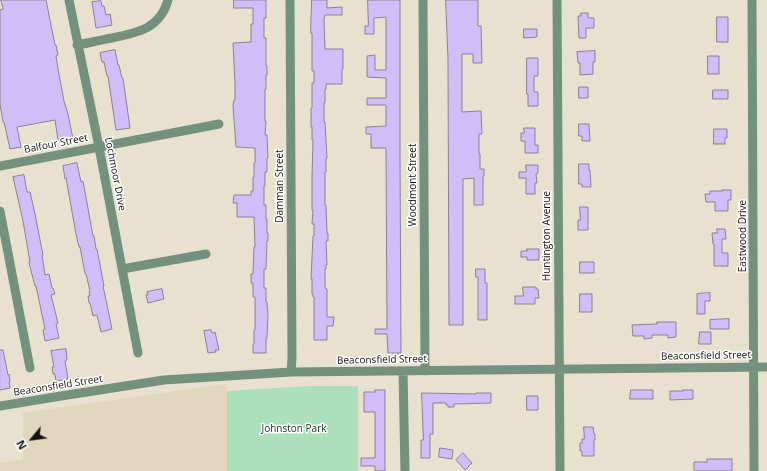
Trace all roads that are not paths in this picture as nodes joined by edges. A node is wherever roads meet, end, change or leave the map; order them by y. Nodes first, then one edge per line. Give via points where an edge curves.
1 (69, 0) edge
2 (168, 0) edge
3 (290, 0) edge
4 (423, 0) edge
5 (557, 0) edge
6 (752, 0) edge
7 (77, 45) junction
8 (220, 124) dead end
9 (99, 147) junction
10 (0, 166) edge
11 (0, 211) edge
12 (206, 254) dead end
13 (122, 269) junction
14 (138, 353) dead end
15 (754, 367) junction
16 (767, 367) edge
17 (30, 368) dead end
18 (560, 369) junction
19 (403, 371) junction
20 (425, 371) junction
21 (291, 372) junction
22 (0, 406) edge
23 (405, 471) edge
24 (560, 471) edge
25 (754, 471) edge

1 - 7 street, Lochmoor Drive
2 - 7 street via 158,19 145,29
3 - 21 street, Damman Street
4 - 20 street, Woodmont Street
5 - 18 street, Huntington Avenue
6 - 15 street, Eastwood Drive
7 - 9 street, Lochmoor Drive
8 - 9 street, Balfour Street
9 - 10 street, Balfour Street
9 - 13 street, Lochmoor Drive
11 - 17 street
12 - 13 street
13 - 14 street, Lochmoor Drive
15 - 16 street, Beaconsfield Street
15 - 18 street, Beaconsfield Street
15 - 25 street, Eastwood Drive
18 - 20 street, Beaconsfield Street
18 - 24 street, Huntington Avenue
19 - 20 street, Beaconsfield Street
19 - 21 street, Beaconsfield Street
19 - 23 street
21 - 22 street, Beaconsfield Street via 164,380

